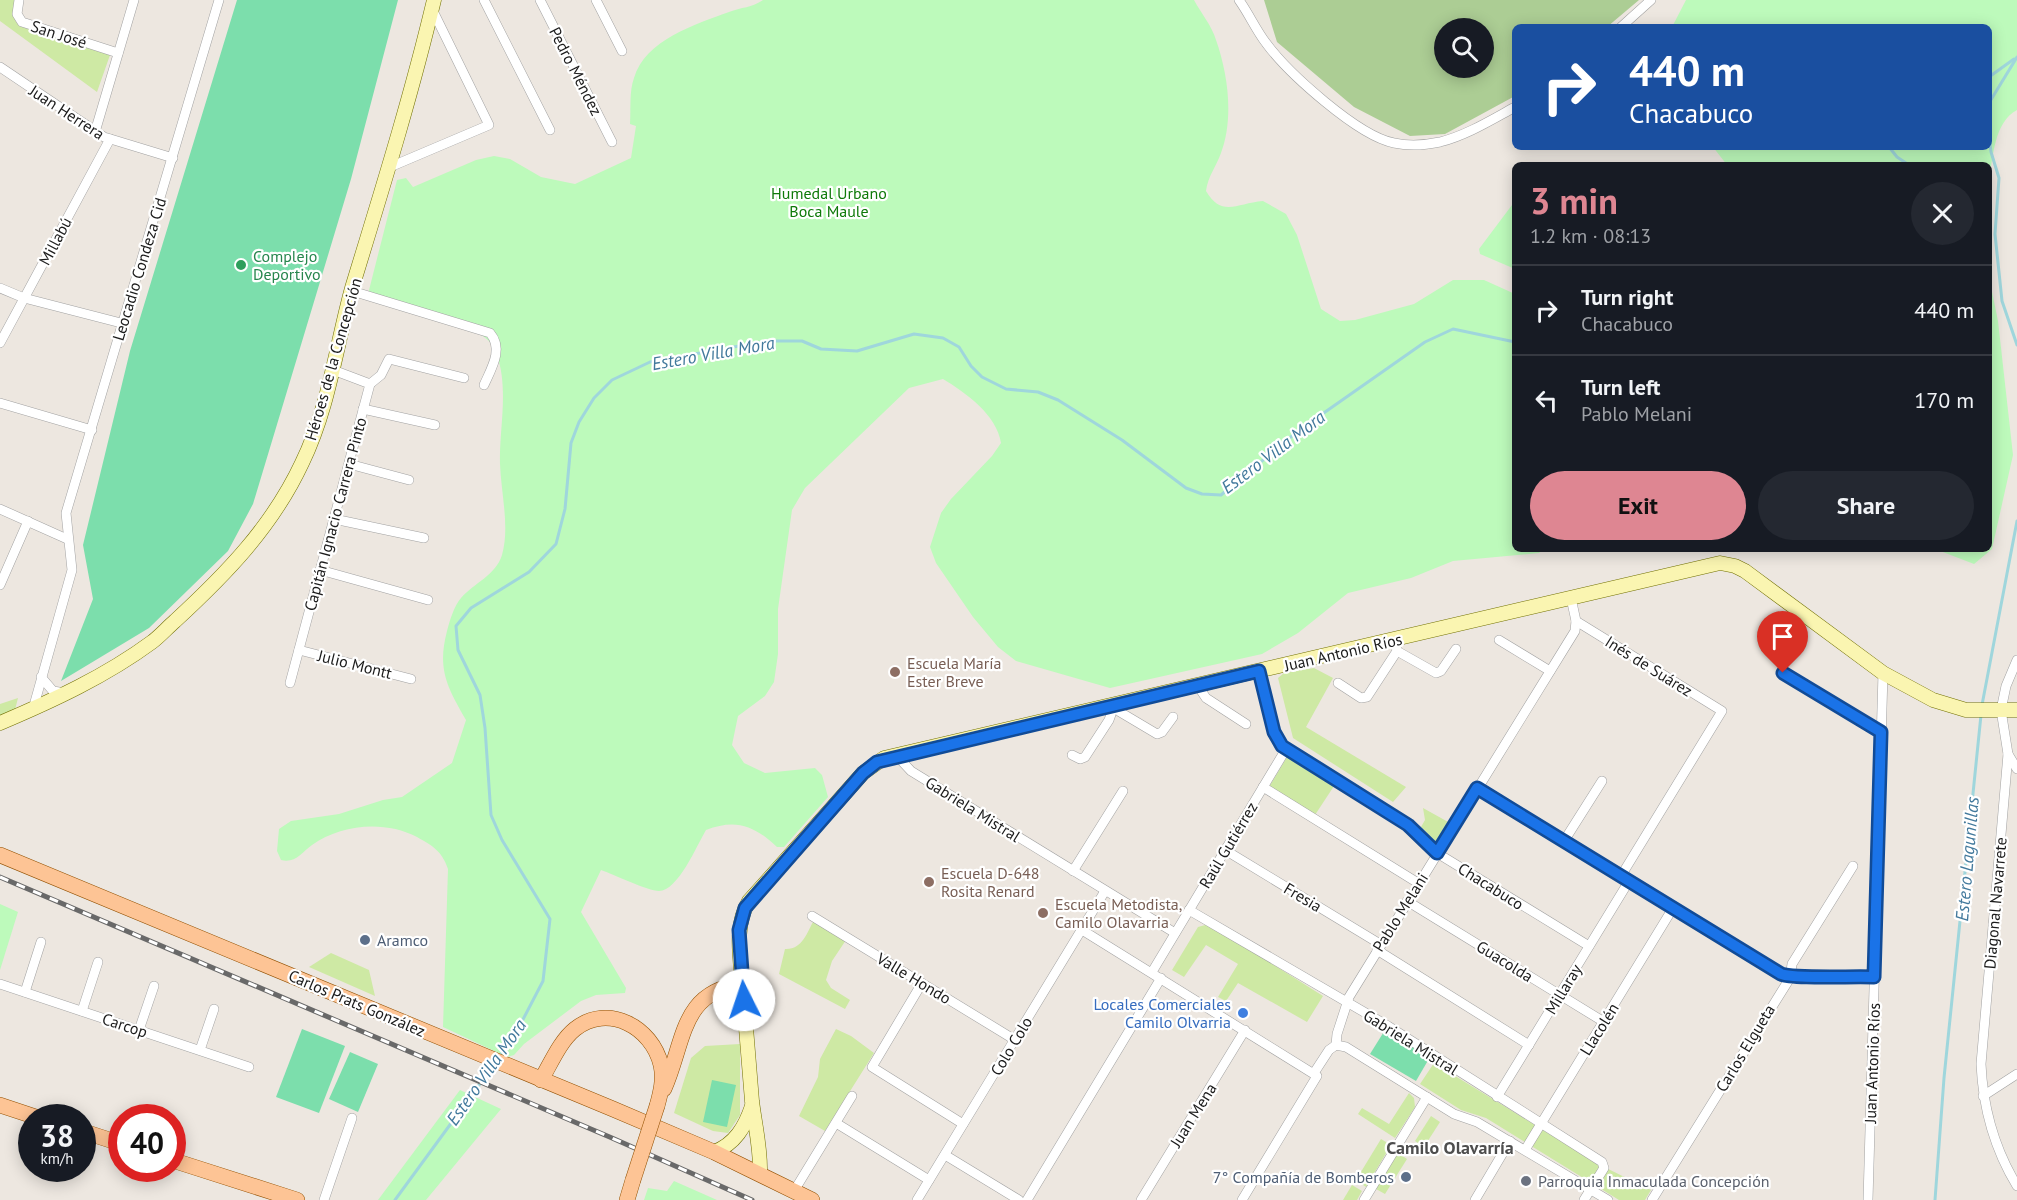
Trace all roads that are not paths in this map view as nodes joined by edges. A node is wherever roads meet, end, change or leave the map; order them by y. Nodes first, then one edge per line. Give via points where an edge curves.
1 (19, 0) edge
2 (134, 0) edge
3 (219, 0) edge
4 (484, 0) edge
5 (540, 0) edge
6 (596, 0) edge
7 (1239, 0) edge
8 (1651, 0) edge
9 (433, 4) edge
10 (1624, 24) edge
11 (622, 51) dead end
12 (118, 53) junction
13 (0, 67) edge
14 (1512, 109) edge
15 (550, 130) dead end
16 (95, 132) junction
17 (110, 139) junction
18 (612, 142) dead end
19 (173, 158) junction
20 (390, 167) junction
21 (0, 288) edge
22 (352, 291) junction
23 (24, 298) junction
24 (121, 324) junction
25 (0, 343) edge
26 (333, 370) junction
27 (464, 378) dead end
28 (370, 384) junction
29 (484, 386) dead end
30 (0, 403) edge
31 (363, 409) junction
32 (435, 425) dead end
33 (92, 430) junction
34 (349, 464) junction
35 (409, 480) dead end
36 (0, 508) edge
37 (334, 519) junction
38 (28, 521) junction
39 (424, 538) dead end
40 (67, 539) junction
41 (320, 570) junction
42 (0, 585) edge
43 (1571, 598) junction
44 (428, 600) dead end
45 (1576, 621) junction
46 (1499, 640) dead end
47 (1396, 645) junction
48 (1456, 649) dead end
49 (299, 650) junction
50 (2017, 660) edge
51 (1259, 671) junction
52 (1550, 671) junction
53 (1783, 673) dead end
54 (1883, 673) junction
55 (41, 677) junction
56 (411, 679) dead end
57 (290, 683) dead end
58 (1338, 683) dead end
59 (1198, 686) junction
60 (66, 693) junction
61 (1114, 706) junction
62 (33, 709) junction
63 (1994, 710) junction
64 (2017, 710) edge
65 (1722, 711) joint
66 (1173, 717) dead end
67 (0, 723) edge
68 (1246, 724) dead end
69 (1881, 732) junction
70 (1286, 749) junction
71 (2008, 754) junction
72 (1072, 755) dead end
73 (897, 756) junction
74 (2017, 769) edge
75 (1602, 781) dead end
76 (1263, 787) junction
77 (1477, 788) junction
78 (1123, 791) dead end
79 (1564, 841) junction
80 (1226, 850) junction
81 (1437, 853) junction
82 (0, 855) edge
83 (1852, 866) dead end
84 (1073, 871) junction
85 (1625, 879) junction
86 (1418, 883) junction
87 (1105, 891) junction
88 (1407, 901) junction
89 (1673, 908) junction
90 (1189, 910) junction
91 (812, 916) dead end
92 (1082, 930) junction
93 (1175, 933) junction
94 (41, 942) dead end
95 (1589, 946) junction
96 (1378, 947) junction
97 (98, 962) dead end
98 (1152, 972) junction
99 (1874, 977) junction
100 (1161, 978) junction
101 (1790, 978) junction
102 (922, 983) junction
103 (0, 984) edge
104 (743, 984) junction
105 (154, 986) dead end
106 (25, 992) junction
107 (1560, 995) junction
108 (1346, 1003) junction
109 (214, 1009) dead end
110 (82, 1011) junction
111 (1604, 1022) junction
112 (140, 1030) junction
113 (1245, 1030) junction
114 (1015, 1040) junction
115 (1529, 1045) junction
116 (1336, 1046) junction
117 (200, 1050) junction
118 (249, 1067) dead end
119 (1315, 1074) junction
120 (2017, 1074) edge
121 (541, 1080) junction
122 (852, 1096) dead end
123 (1983, 1096) junction
124 (1427, 1097) junction
125 (1497, 1097) junction
126 (658, 1101) junction
127 (753, 1104) junction
128 (0, 1105) edge
129 (18, 1111) edge
130 (352, 1118) dead end
131 (836, 1124) junction
132 (1541, 1124) junction
133 (963, 1125) junction
134 (1510, 1141) junction
135 (1525, 1150) junction
136 (714, 1152) junction
137 (945, 1155) junction
138 (186, 1164) edge
139 (759, 1174) junction
140 (929, 1180) junction
141 (2017, 1186) edge
142 (1591, 1190) junction
143 (794, 1191) junction
144 (297, 1200) edge
145 (324, 1200) edge
146 (627, 1200) edge
147 (812, 1200) edge
148 (917, 1200) edge
149 (1018, 1200) edge
150 (1027, 1200) edge
151 (1141, 1200) edge
152 (1242, 1200) edge
153 (1364, 1200) edge
154 (1474, 1200) edge
155 (1584, 1200) edge
156 (1608, 1200) edge
157 (1652, 1200) edge
158 (1868, 1200) edge

1 - 12 street, San José via 16,14 22,22
2 - 12 street
3 - 19 street, Leocadio Condeza Cid
4 - 15 street
5 - 18 street, Pedro Méndez
6 - 11 street
7 - 14 street via 1282,63 1364,131 1379,138 1416,145 1439,142
8 - 10 street
9 - 20 street, Héroes de la Concepción
9 - 20 street via 489,125
12 - 16 street
13 - 16 street, Juan Herrera
16 - 17 street, Juan Herrera
17 - 19 street, Juan Herrera
17 - 23 street, Millabú
19 - 24 street, Leocadio Condeza Cid
20 - 22 street, Héroes de la Concepción
21 - 23 street
22 - 26 street, Héroes de la Concepción
22 - 29 street via 490,333 495,338 496,356
23 - 24 street
23 - 25 street, Millabú
24 - 33 street, Leocadio Condeza Cid
26 - 28 street
26 - 60 street, Héroes de la Concepción via 303,463 246,552 154,641
27 - 28 street via 389,359 381,375
28 - 31 street, Capitán Ignacio Carrera Pinto
30 - 33 street
31 - 32 street
31 - 34 street, Capitán Ignacio Carrera Pinto
33 - 40 street, Leocadio Condeza Cid via 66,513
34 - 35 street
34 - 37 street, Capitán Ignacio Carrera Pinto
36 - 38 street
37 - 39 street
37 - 41 street, Capitán Ignacio Carrera Pinto
38 - 40 street
38 - 42 street
40 - 55 street, Leocadio Condeza Cid via 72,570
41 - 44 street
41 - 49 street, Capitán Ignacio Carrera Pinto
43 - 45 street
43 - 47 street, Juan Antonio Ríos
43 - 54 street, Juan Antonio Ríos via 1715,564 1730,564 1745,571
45 - 52 street, Pablo Melani via 1575,631
45 - 65 street, Inés de Suárez
46 - 52 street
47 - 48 street via 1436,673
47 - 51 street, Juan Antonio Ríos
47 - 58 street via 1365,699
49 - 56 street, Julio Montt
49 - 57 street, Capitán Ignacio Carrera Pinto
50 - 63 street
51 - 59 street, Juan Antonio Ríos
51 - 70 street, Chacabuco via 1276,738
52 - 77 street, Pablo Melani
53 - 69 street
54 - 63 street, Juan Antonio Ríos via 1941,704 1966,710
54 - 69 street, Juan Antonio Ríos
55 - 60 street via 53,691
55 - 62 street, Leocadio Condeza Cid
59 - 61 street, Juan Antonio Ríos
59 - 68 street via 1206,698
60 - 62 street, Héroes de la Concepción
61 - 66 street via 1156,734
61 - 72 street via 1085,757
61 - 73 street, Juan Antonio Ríos
62 - 67 street, Héroes de la Concepción
63 - 64 street, Juan Antonio Ríos
63 - 71 street, Diagonal Navarrete
65 - 85 street, Millaray
69 - 99 street, Juan Antonio Ríos
70 - 76 street, Raúl Gutiérrez
70 - 81 street, Chacabuco via 1408,825
71 - 74 street
71 - 123 street, Diagonal Navarrete via 1982,1041
73 - 84 street, Gabriela Mistral via 911,771
73 - 104 street, Juan Antonio Ríos via 877,762 863,773 749,901 739,930
75 - 79 street
76 - 80 street, Raúl Gutiérrez
76 - 86 street
77 - 79 street
77 - 81 street, Pablo Melani
78 - 84 street
79 - 85 street
80 - 90 street, Raúl Gutiérrez
80 - 96 street, Fresia
81 - 86 street, Pablo Melani
81 - 95 street, Chacabuco
82 - 121 main road, Carlos Prats González
83 - 101 street, Carlos Elgueta via 1792,964
84 - 87 street, Gabriela Mistral
85 - 89 street
85 - 95 street, Millaray
86 - 88 street, Pablo Melani
87 - 92 street, Colo Colo
87 - 93 street, Gabriela Mistral
88 - 96 street, Pablo Melani
88 - 107 street, Guacolda
89 - 101 street
89 - 111 street, Llacolén
90 - 93 street, Raúl Gutiérrez
90 - 108 street, Gabriela Mistral
91 - 102 street, Valle Hondo
92 - 98 street
92 - 114 street, Colo Colo
93 - 98 street, Raúl Gutiérrez
94 - 106 street
95 - 107 street, Millaray
96 - 108 street, Pablo Melani
96 - 115 street, Fresia
97 - 110 street
98 - 100 street
99 - 101 street
99 - 158 street, Juan Antonio Ríos
100 - 113 street
100 - 150 street
101 - 157 street, Carlos Elgueta
102 - 114 street, Valle Hondo
102 - 133 street via 872,1067
103 - 106 street, Carcop
104 - 126 main road via 712,992 696,1006
104 - 127 street, Juan Antonio Ríos
105 - 112 street
106 - 110 street, Carcop
107 - 111 street, Guacolda
107 - 115 street, Millaray
108 - 116 street, Pablo Melani
108 - 125 street, Gabriela Mistral via 1434,1054
109 - 117 street
110 - 112 street, Carcop
111 - 132 street, Llacolén
112 - 117 street, Carcop
113 - 119 street
113 - 151 street, Juan Mena
114 - 133 street, Colo Colo
115 - 125 street, Millaray
116 - 119 street, Pablo Melani via 1329,1050
116 - 124 street via 1346,1047
117 - 118 street, Carcop
119 - 152 street, Pablo Melani
120 - 123 street
121 - 126 main road via 576,1028 591,1021 616,1019 638,1029 654,1048 662,1072
121 - 136 main road, Carlos Prats González
122 - 131 street
123 - 141 street, Diagonal Navarrete via 1994,1143
124 - 134 street
124 - 153 street
125 - 132 street, Gabriela Mistral
126 - 146 main road, bridge
127 - 136 street via 747,1122 731,1143
127 - 139 street, Juan Antonio Ríos
128 - 129 main road
130 - 145 street
131 - 140 street
131 - 143 street
132 - 135 street, Llacolén
132 - 142 street, Gabriela Mistral via 1604,1163
133 - 137 street, Colo Colo
134 - 135 street
134 - 154 street
135 - 142 street
136 - 139 main road
137 - 140 street, Colo Colo
137 - 149 street
138 - 144 main road
139 - 143 main road
140 - 148 street, Colo Colo
142 - 155 street
142 - 156 street
143 - 147 main road

